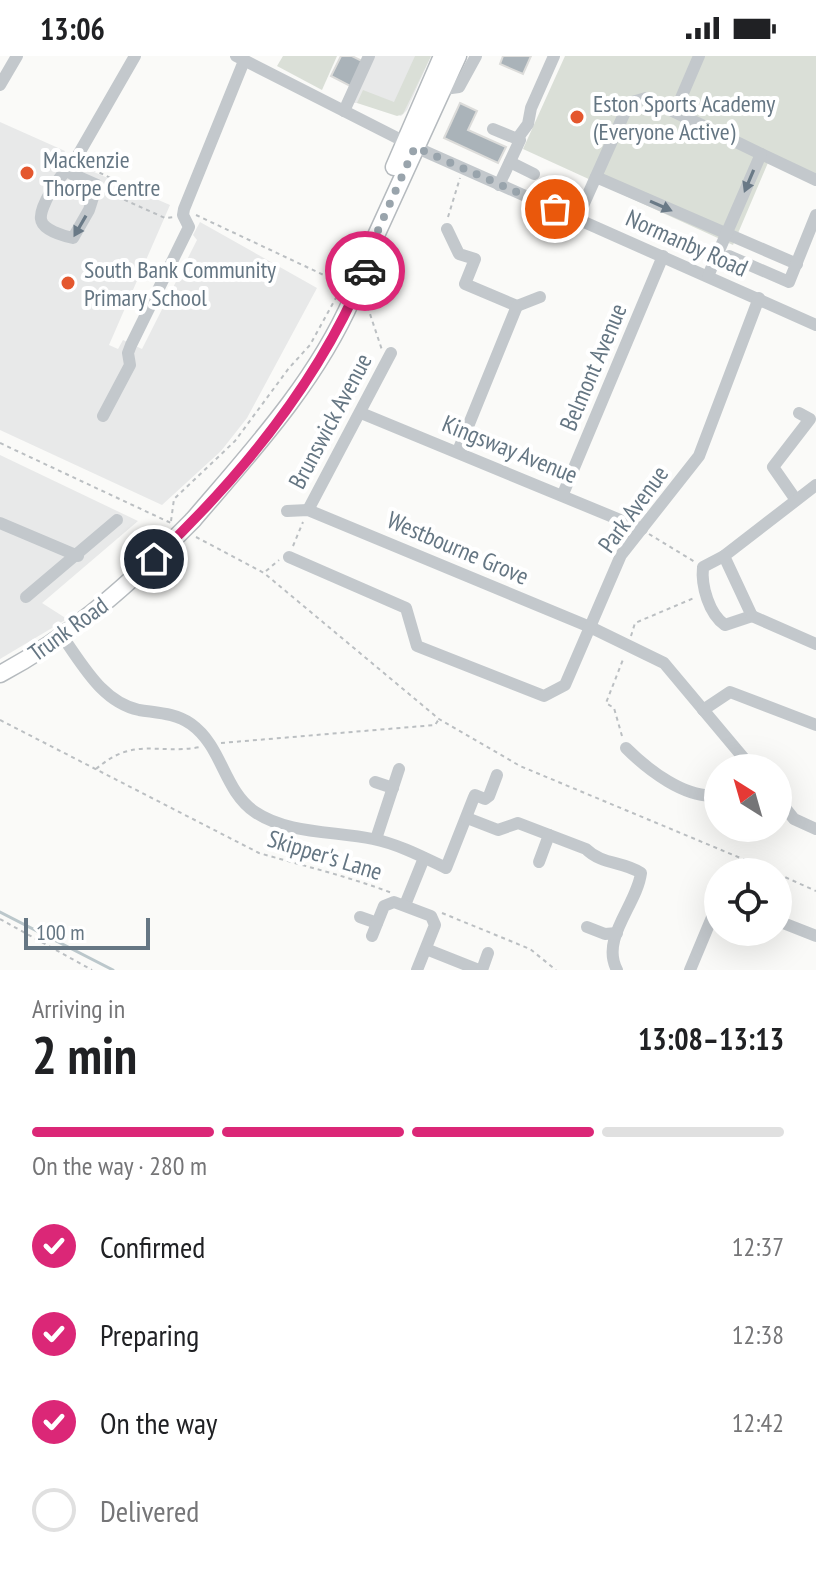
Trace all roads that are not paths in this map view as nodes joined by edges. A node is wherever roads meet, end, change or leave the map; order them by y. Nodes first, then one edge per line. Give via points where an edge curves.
1 (17, 56) edge
2 (135, 56) edge
3 (369, 56) edge
4 (445, 56) edge
5 (458, 56) edge
6 (476, 56) edge
7 (554, 56) edge
8 (699, 56) edge
9 (240, 58) edge
10 (438, 84) junction
11 (0, 85) edge
12 (344, 111) junction
13 (675, 112) junction
14 (493, 129) dead end
15 (517, 139) junction
16 (410, 145) junction
17 (761, 154) junction
18 (510, 162) junction
19 (72, 165) junction
20 (534, 174) dead end
21 (596, 177) junction
22 (816, 180) edge
23 (499, 185) junction
24 (816, 215) edge
25 (577, 219) junction
26 (447, 229) road end
27 (726, 235) junction
28 (663, 256) junction
29 (729, 256) dead end
30 (797, 264) junction
31 (708, 276) junction
32 (540, 297) dead end
33 (759, 298) junction
34 (517, 306) junction
35 (816, 325) edge
36 (391, 353) road end
37 (361, 413) junction
38 (799, 413) dead end
39 (103, 416) dead end
40 (458, 451) junction
41 (816, 485) edge
42 (563, 494) junction
43 (796, 500) junction
44 (308, 510) junction
45 (287, 511) dead end
46 (117, 520) dead end
47 (0, 523) edge
48 (642, 529) junction
49 (78, 556) junction
50 (724, 556) junction
51 (289, 557) road end
52 (26, 597) dead end
53 (752, 616) junction
54 (590, 627) junction
55 (62, 636) junction
56 (816, 644) edge
57 (0, 674) edge
58 (703, 710) junction
59 (816, 725) edge
60 (625, 748) dead end
61 (740, 754) edge
62 (399, 769) dead end
63 (497, 775) dead end
64 (375, 782) dead end
65 (393, 788) junction
66 (704, 796) edge
67 (792, 816) edge
68 (467, 818) junction
69 (816, 829) edge
70 (549, 835) junction
71 (376, 839) junction
72 (424, 858) junction
73 (539, 862) dead end
74 (406, 902) junction
75 (360, 917) dead end
76 (377, 923) junction
77 (587, 927) dead end
78 (792, 927) edge
79 (617, 933) junction
80 (372, 936) dead end
81 (704, 936) edge
82 (816, 936) edge
83 (426, 949) junction
84 (488, 953) dead end
85 (417, 970) edge
86 (481, 970) edge
87 (617, 970) edge
88 (690, 970) edge

1 - 11 street
2 - 19 street
3 - 12 street
4 - 10 main road
5 - 10 main road, Trunk Road
6 - 10 street via 459,87
7 - 15 street
8 - 13 street
9 - 12 street, Normanby Road
9 - 39 street via 183,212 189,227
10 - 16 main road, Trunk Road
12 - 16 street, Normanby Road
13 - 17 street
13 - 21 street via 646,98 629,103
14 - 15 street
15 - 18 street
16 - 23 street, Normanby Road
16 - 55 main road, Trunk Road via 364,273 350,286 341,326 288,406 183,529
17 - 22 street
17 -> 27 street
18 - 20 street
18 - 23 street
19 -> 19 street via 72,174 97,185 73,238 47,228 41,218 61,174
21 - 25 street
21 -> 27 street
23 - 25 street, Normanby Road
24 - 30 street
25 - 28 street, Normanby Road
26 - 34 street via 459,254 475,259 465,284
27 - 30 street
27 - 31 street
28 - 31 street, Normanby Road
28 - 42 street, Belmont Avenue
29 - 30 street via 789,282
31 - 33 street, Normanby Road
32 - 34 street
33 - 35 street, Normanby Road
33 - 48 street, Park Avenue via 699,456
34 - 40 street
36 - 37 street, Brunswick Avenue
37 - 40 street, Kingsway Avenue
37 - 44 street, Brunswick Avenue
38 - 43 street via 810,419 773,467
40 - 42 street, Kingsway Avenue
41 - 43 street
42 - 48 street, Kingsway Avenue
43 - 50 street
44 - 45 street
44 - 54 street, Westbourne Grove
46 - 49 street
47 - 49 street
48 - 54 street, Park Avenue via 621,555
49 - 52 street
50 - 53 street
50 - 53 street via 703,567 716,619 725,625
51 - 54 street, Park Avenue via 406,608 417,646 544,696 565,685
53 - 56 street
54 - 58 street, Westbourne Grove via 664,663
55 - 57 main road, Trunk Road
55 - 71 street via 118,702 174,715 192,725 211,745 234,790 257,814 280,823
58 - 59 street via 730,692
58 - 61 street, Westbourne Grove
60 - 66 street via 654,775
62 - 65 street
63 - 68 street via 489,796 475,796
64 - 65 street
65 - 71 street
67 - 69 street
68 - 70 street via 498,830 518,823
68 - 72 street via 446,868
70 - 73 street
70 - 79 street via 641,873
71 - 72 street
72 - 74 street
74 - 76 street via 384,906
74 - 83 street via 431,916 435,925
75 - 76 street
76 - 80 street
77 - 79 street
78 - 82 street
79 - 87 street via 612,955
81 - 88 street
83 - 85 street
83 - 86 street
84 - 86 street

